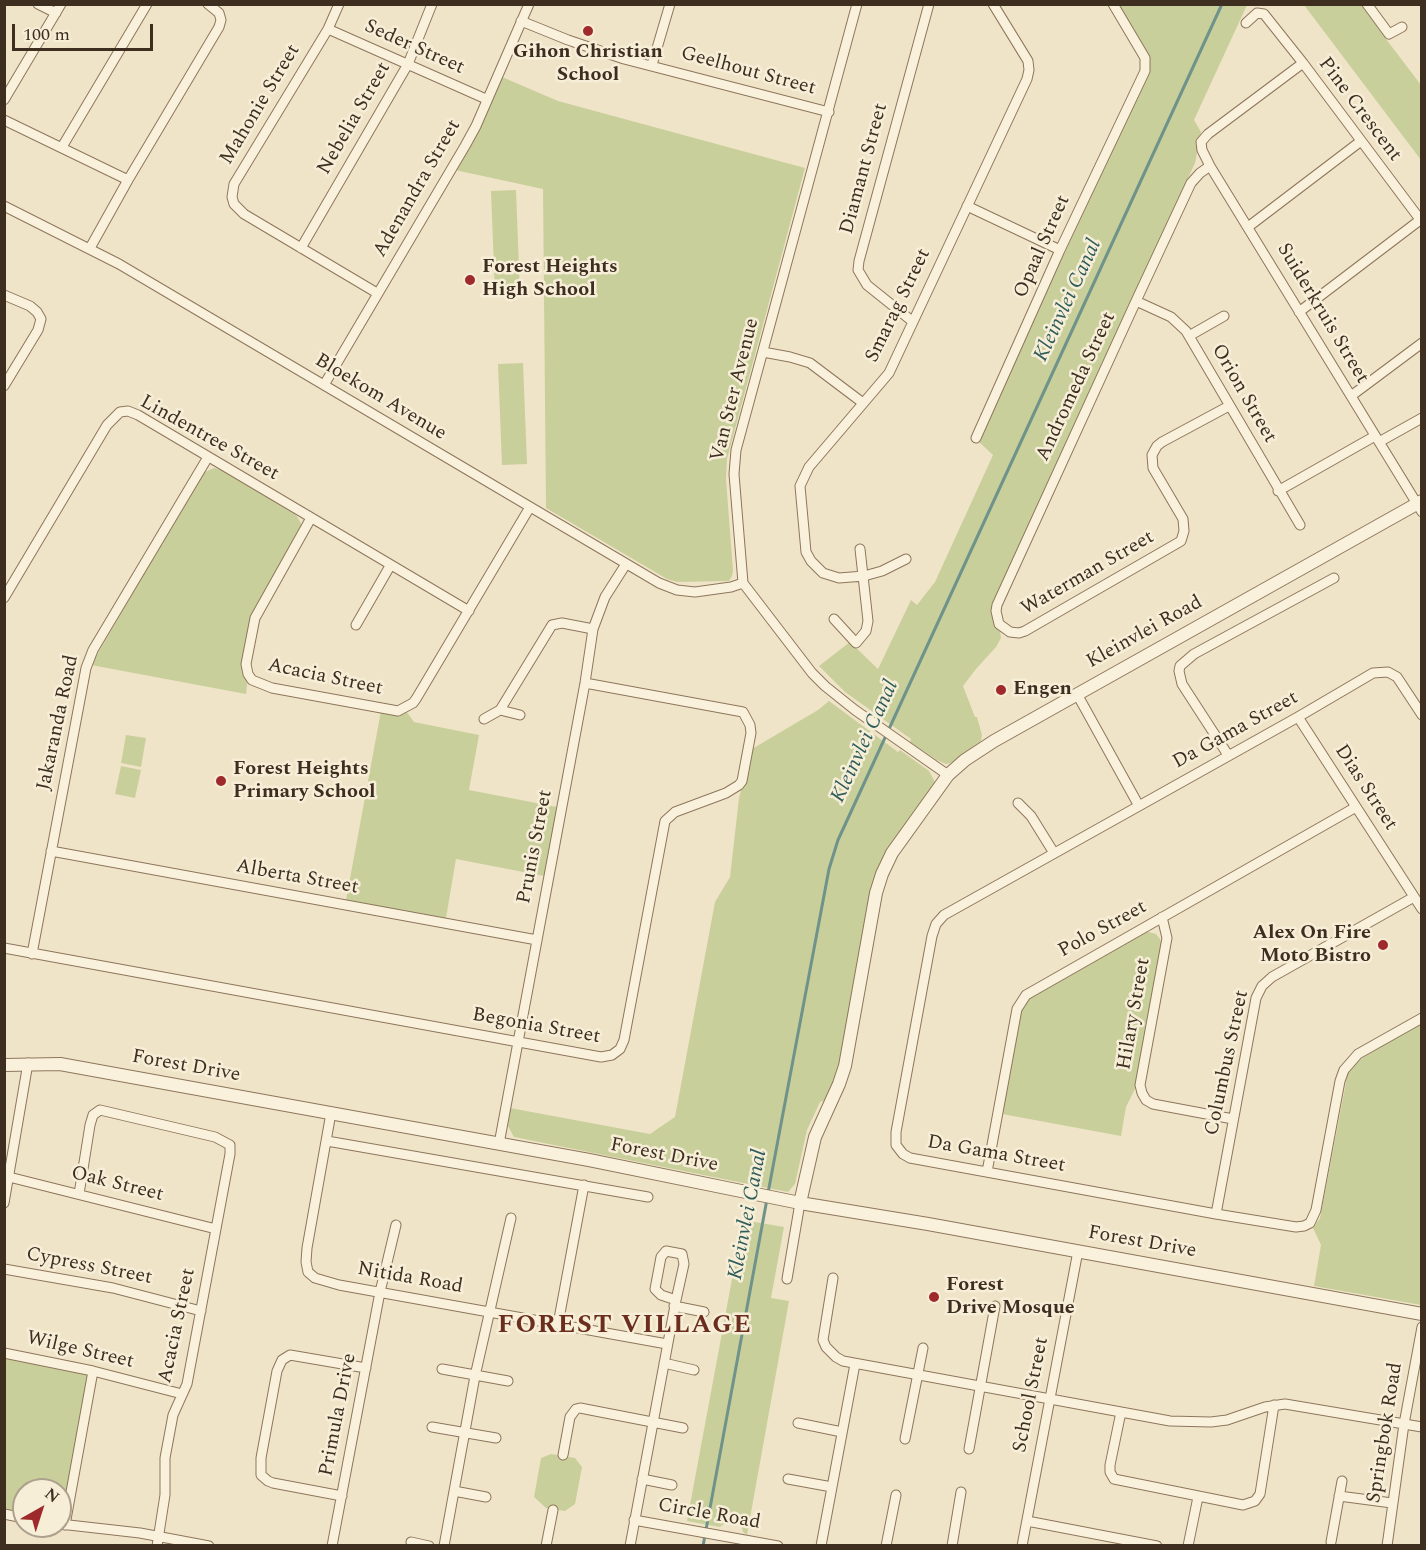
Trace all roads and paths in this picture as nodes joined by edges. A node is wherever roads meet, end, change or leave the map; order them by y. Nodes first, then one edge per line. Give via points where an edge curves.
1 (38, 4) edge
2 (147, 4) edge
3 (208, 4) edge
4 (339, 4) edge
5 (432, 4) edge
6 (529, 4) edge
7 (670, 4) edge
8 (857, 4) edge
9 (929, 4) edge
10 (993, 4) edge
11 (1113, 4) edge
12 (1367, 4) edge
13 (59, 9) edge
14 (521, 21) junction
15 (1246, 23) dead end
16 (1402, 27) dead end
17 (328, 29) junction
18 (1303, 63) junction
19 (408, 64) junction
20 (652, 65) junction
21 (486, 99) junction
22 (4, 100) edge
23 (829, 112) junction
24 (4, 120) edge
25 (1361, 141) junction
26 (1201, 142) joint
27 (62, 147) junction
28 (1210, 166) junction
29 (128, 180) junction
30 (4, 206) edge
31 (968, 206) junction
32 (1421, 221) edge
33 (1248, 227) junction
34 (90, 248) junction
35 (301, 248) junction
36 (1060, 250) junction
37 (377, 293) junction
38 (4, 295) edge
39 (1136, 300) junction
40 (1299, 312) junction
41 (1224, 316) dead end
42 (912, 321) junction
43 (1189, 336) junction
44 (1422, 343) edge
45 (763, 352) junction
46 (324, 385) junction
47 (4, 386) edge
48 (1351, 396) junction
49 (863, 403) junction
50 (1229, 406) junction
51 (1422, 418) edge
52 (976, 438) dead end
53 (1377, 439) junction
54 (208, 457) junction
55 (1278, 491) junction
56 (1420, 506) edge
57 (530, 507) junction
58 (311, 518) junction
59 (1300, 525) dead end
60 (860, 549) dead end
61 (906, 559) dead end
62 (626, 564) junction
63 (390, 566) junction
64 (864, 576) junction
65 (1335, 578) dead end
66 (743, 583) junction
67 (4, 598) edge
68 (469, 611) junction
69 (834, 619) dead end
70 (356, 625) dead end
71 (1004, 628) joint
72 (593, 629) junction
73 (585, 683) junction
74 (1077, 694) junction
75 (500, 710) junction
76 (520, 715) dead end
77 (1422, 715) edge
78 (1298, 717) junction
79 (484, 719) dead end
80 (1228, 755) junction
81 (948, 775) junction
82 (1018, 803) dead end
83 (1139, 806) junction
84 (1356, 807) junction
85 (51, 851) junction
86 (1054, 854) junction
87 (1414, 897) junction
88 (1422, 909) edge
89 (1162, 917) junction
90 (537, 940) junction
91 (4, 948) edge
92 (32, 954) junction
93 (1422, 1018) edge
94 (518, 1042) junction
95 (28, 1063) junction
96 (4, 1065) edge
97 (331, 1113) junction
98 (1233, 1119) junction
99 (327, 1141) junction
100 (499, 1144) junction
101 (987, 1172) junction
102 (9, 1177) junction
103 (584, 1185) junction
104 (79, 1194) junction
105 (648, 1197) dead end
106 (4, 1203) edge
107 (800, 1203) junction
108 (1216, 1214) junction
109 (511, 1218) dead end
110 (396, 1225) dead end
111 (216, 1229) junction
112 (1078, 1251) junction
113 (4, 1269) edge
114 (833, 1278) dead end
115 (787, 1279) dead end
116 (380, 1292) junction
117 (675, 1303) junction
118 (995, 1306) dead end
119 (201, 1311) junction
120 (491, 1311) junction
121 (704, 1312) dead end
122 (1422, 1314) edge
123 (558, 1324) junction
124 (1422, 1327) edge
125 (667, 1344) junction
126 (923, 1348) dead end
127 (4, 1353) edge
128 (664, 1363) junction
129 (855, 1364) junction
130 (366, 1368) junction
131 (442, 1369) dead end
132 (694, 1370) dead end
133 (93, 1371) junction
134 (917, 1375) junction
135 (475, 1376) junction
136 (508, 1381) dead end
137 (981, 1387) junction
138 (182, 1394) junction
139 (1049, 1399) junction
140 (1274, 1405) junction
141 (1120, 1412) junction
142 (653, 1422) junction
143 (798, 1423) dead end
144 (1404, 1424) junction
145 (1422, 1427) edge
146 (432, 1428) dead end
147 (683, 1428) dead end
148 (842, 1432) junction
149 (465, 1433) junction
150 (496, 1438) dead end
151 (905, 1439) dead end
152 (969, 1449) dead end
153 (563, 1455) dead end
154 (72, 1479) edge
155 (642, 1479) junction
156 (788, 1479) dead end
157 (1342, 1481) dead end
158 (672, 1485) dead end
159 (832, 1487) junction
160 (454, 1491) junction
161 (961, 1492) dead end
162 (896, 1495) dead end
163 (342, 1496) junction
164 (1339, 1496) junction
165 (486, 1497) dead end
166 (1198, 1497) junction
167 (1392, 1503) junction
168 (553, 1510) dead end
169 (634, 1520) junction
170 (1027, 1521) junction
171 (72, 1527) edge
172 (1097, 1534) junction
173 (158, 1541) edge
174 (411, 1542) dead end
175 (1331, 1542) dead end
176 (209, 1545) edge
177 (332, 1545) edge
178 (429, 1545) edge
179 (444, 1545) edge
180 (546, 1545) edge
181 (630, 1545) edge
182 (778, 1545) edge
183 (821, 1545) edge
184 (886, 1545) edge
185 (952, 1545) edge
186 (1022, 1545) edge
187 (1095, 1545) edge
188 (1157, 1545) edge
189 (1188, 1545) edge
190 (1387, 1545) edge

1 - 13 street
2 - 27 street
3 - 29 street via 219,13 219,27
4 - 17 street, Mahonie Street
5 - 19 street, Nebelia Street
6 - 14 street, Adenandra Street
7 - 20 street
8 - 23 street, Van Ster Avenue
9 - 42 street, Diamant Street via 858,270 867,285
10 - 31 street, Smarag Street via 1023,51 1029,69
11 - 36 street, Opaal Street via 1145,58 1145,71
12 - 16 street via 1389,34
13 - 22 street
14 - 20 street, Geelhout Street via 568,40
14 - 21 street, Adenandra Street
15 - 18 street via 1257,13 1264,14
17 - 19 street, Seder Street
17 - 35 street, Mahonie Street via 232,189 239,210
18 - 25 street, Pine Crescent
18 - 26 street, Pine Crescent
19 - 21 street, Seder Street
19 - 35 street, Nebelia Street
20 - 23 street, Geelhout Street
21 - 37 street, Adenandra Street via 465,146
23 - 45 street, Van Ster Avenue
24 - 27 street
25 - 32 street, Pine Crescent
25 - 33 street
26 - 28 street, Suiderkruis Street
27 - 29 street
28 - 33 street, Suiderkruis Street
28 - 39 street, Andromeda Street via 1191,183
29 - 34 street
30 - 34 street, Bloekom Avenue
31 - 36 street
31 - 42 street, Smarag Street
32 - 40 street
33 - 40 street, Suiderkruis Street
34 - 46 street, Bloekom Avenue
35 - 37 street, Mahonie Street
36 - 52 street, Opaal Street
37 - 46 street, Adenandra Street
38 - 47 street via 30,306 41,319
39 - 43 street, Orion Street via 1171,317
39 - 71 street, Andromeda Street via 997,605 997,619
40 - 48 street, Suiderkruis Street
41 - 43 street
42 - 49 street, Smarag Street via 889,373
43 - 50 street, Orion Street
44 - 48 street
45 - 49 street via 810,363
45 - 66 street, Van Ster Avenue via 735,459
46 - 57 street, Bloekom Avenue
48 - 53 street, Suiderkruis Street
49 - 64 street, Smarag Street via 809,467 800,486 804,545 811,561 833,577
50 - 55 street, Orion Street
50 - 71 street, Waterman Street via 1162,442 1152,455 1153,468 1183,519 1181,541 1025,631
51 - 53 street
53 - 55 street
53 - 56 street, Suiderkruis Street
54 - 58 street, Lindentree Street
54 - 67 street, Lindentree Street via 138,414 120,412 106,425
54 - 85 street, Jakaranda Road via 88,661
55 - 59 street, Orion Street
56 - 74 street, Kleinvlei Road
57 - 62 street, Bloekom Avenue
57 - 68 street, Acacia Street
58 - 63 street, Lindentree Street
58 - 68 street, Acacia Street via 255,618 246,664 252,680 272,688 398,711 416,699
60 - 64 street
61 - 64 street, Smarag Street
62 - 66 street, Bloekom Avenue via 659,583 686,591 722,589
62 - 72 street, Prunis Street via 604,597
63 - 68 street, Lindentree Street
63 - 70 street
64 - 69 street via 868,621 864,634 856,643
65 - 80 street via 1194,654 1180,666 1182,684
66 - 81 street via 812,673 841,700
72 - 73 street, Prunis Street
72 - 75 street via 556,622 552,625
73 - 90 street, Prunis Street
73 - 94 street, Begonia Street via 743,712 751,733 742,781 732,790 675,812 665,820 620,1049 601,1057
74 - 81 street, Kleinvlei Road via 994,741
74 - 83 street
75 - 76 street
75 - 79 street
77 - 78 street, Da Gama Street via 1397,677 1381,671
78 - 80 street, Da Gama Street
78 - 84 street, Dias Street
80 - 83 street, Da Gama Street
81 - 107 street, Kleinvlei Road via 882,874 845,1066 815,1137
82 - 86 street via 1031,816
83 - 86 street, Da Gama Street
84 - 87 street, Dias Street
84 - 89 street, Polo Street
85 - 90 street, Alberta Street
85 - 92 street, Jakaranda Road
86 - 101 street, Da Gama Street via 949,912 936,924 932,936 896,1145 910,1158
87 - 88 street, Dias Street
87 - 98 street, Columbus Street via 1262,986 1256,998
89 - 98 street, Hilary Street via 1167,938 1140,1085 1142,1093 1153,1104
89 - 101 street, Polo Street via 1022,998
90 - 94 street, Prunis Street
91 - 92 street, Begonia Street
92 - 94 street, Begonia Street
93 - 108 street, Da Gama Street via 1358,1054 1344,1070 1316,1210 1310,1223 1296,1227
94 - 100 street, Prunis Street
95 - 96 street, Forest Drive
95 - 97 street, Forest Drive via 60,1064
95 - 102 street
97 - 99 street, Nitida Road
97 - 100 street, Forest Drive
98 - 108 street, Columbus Street
99 - 103 street
99 - 116 street, Nitida Road via 306,1248 308,1272 325,1282
100 - 107 street, Forest Drive
101 - 108 street, Da Gama Street
102 - 104 street, Oak Street
102 - 106 street
103 - 105 street
103 - 123 street
104 - 111 street, Oak Street
104 - 111 street, Acacia Street via 90,1125 93,1115 100,1110 215,1137 231,1148
107 - 112 street, Forest Drive
107 - 115 street
109 - 120 street
110 - 116 street, Primula Drive
111 - 119 street, Acacia Street
112 - 122 street, Forest Drive
112 - 139 street, School Street
113 - 119 street, Cypress Street via 113,1288
114 - 129 street via 823,1340 836,1358
116 - 120 street, Nitida Road
116 - 130 street, Primula Drive
117 - 117 street via 655,1289 661,1257 666,1251 680,1252 684,1258
117 - 121 street
117 - 125 street
118 - 137 street
119 - 138 street, Acacia Street
120 - 123 street, Nitida Road
120 - 135 street
123 - 125 street, Nitida Road
124 - 144 street, Springbok Road
125 - 128 street
126 - 134 street
127 - 133 street, Wilge Street
128 - 132 street
128 - 142 street
129 - 134 street
129 - 148 street
130 - 163 street, Primula Drive
130 - 163 street via 290,1355 282,1360 277,1371 261,1475 273,1483
131 - 135 street
133 - 138 street, Wilge Street
133 - 154 street
134 - 137 street
134 - 151 street
135 - 136 street
135 - 149 street
137 - 139 street
137 - 152 street
138 - 173 street, Acacia Street via 173,1415 165,1458 165,1495
139 - 141 street
139 - 170 street, School Street
140 - 141 street via 1211,1422 1170,1421
140 - 144 street
140 - 166 street via 1258,1498 1243,1505
141 - 166 street via 1110,1465 1112,1476 1119,1481
142 - 147 street
142 - 153 street via 576,1409 570,1417
142 - 155 street
143 - 148 street
144 - 145 street
144 - 167 street, Springbok Road
146 - 149 street
148 - 159 street
149 - 150 street
149 - 160 street
155 - 158 street
155 - 169 street
156 - 159 street
157 - 164 street
159 - 183 street
160 - 165 street
160 - 179 street
161 - 185 street
162 - 184 street
163 - 177 street, Primula Drive
164 - 167 street
164 - 175 street
166 - 189 street
167 - 190 street, Springbok Road
168 - 180 street
169 - 181 street
169 - 182 street, Circle Road
170 - 172 street
170 - 186 street, School Street
171 - 173 street
172 - 187 street
172 - 188 street
173 - 176 street
174 - 178 street

